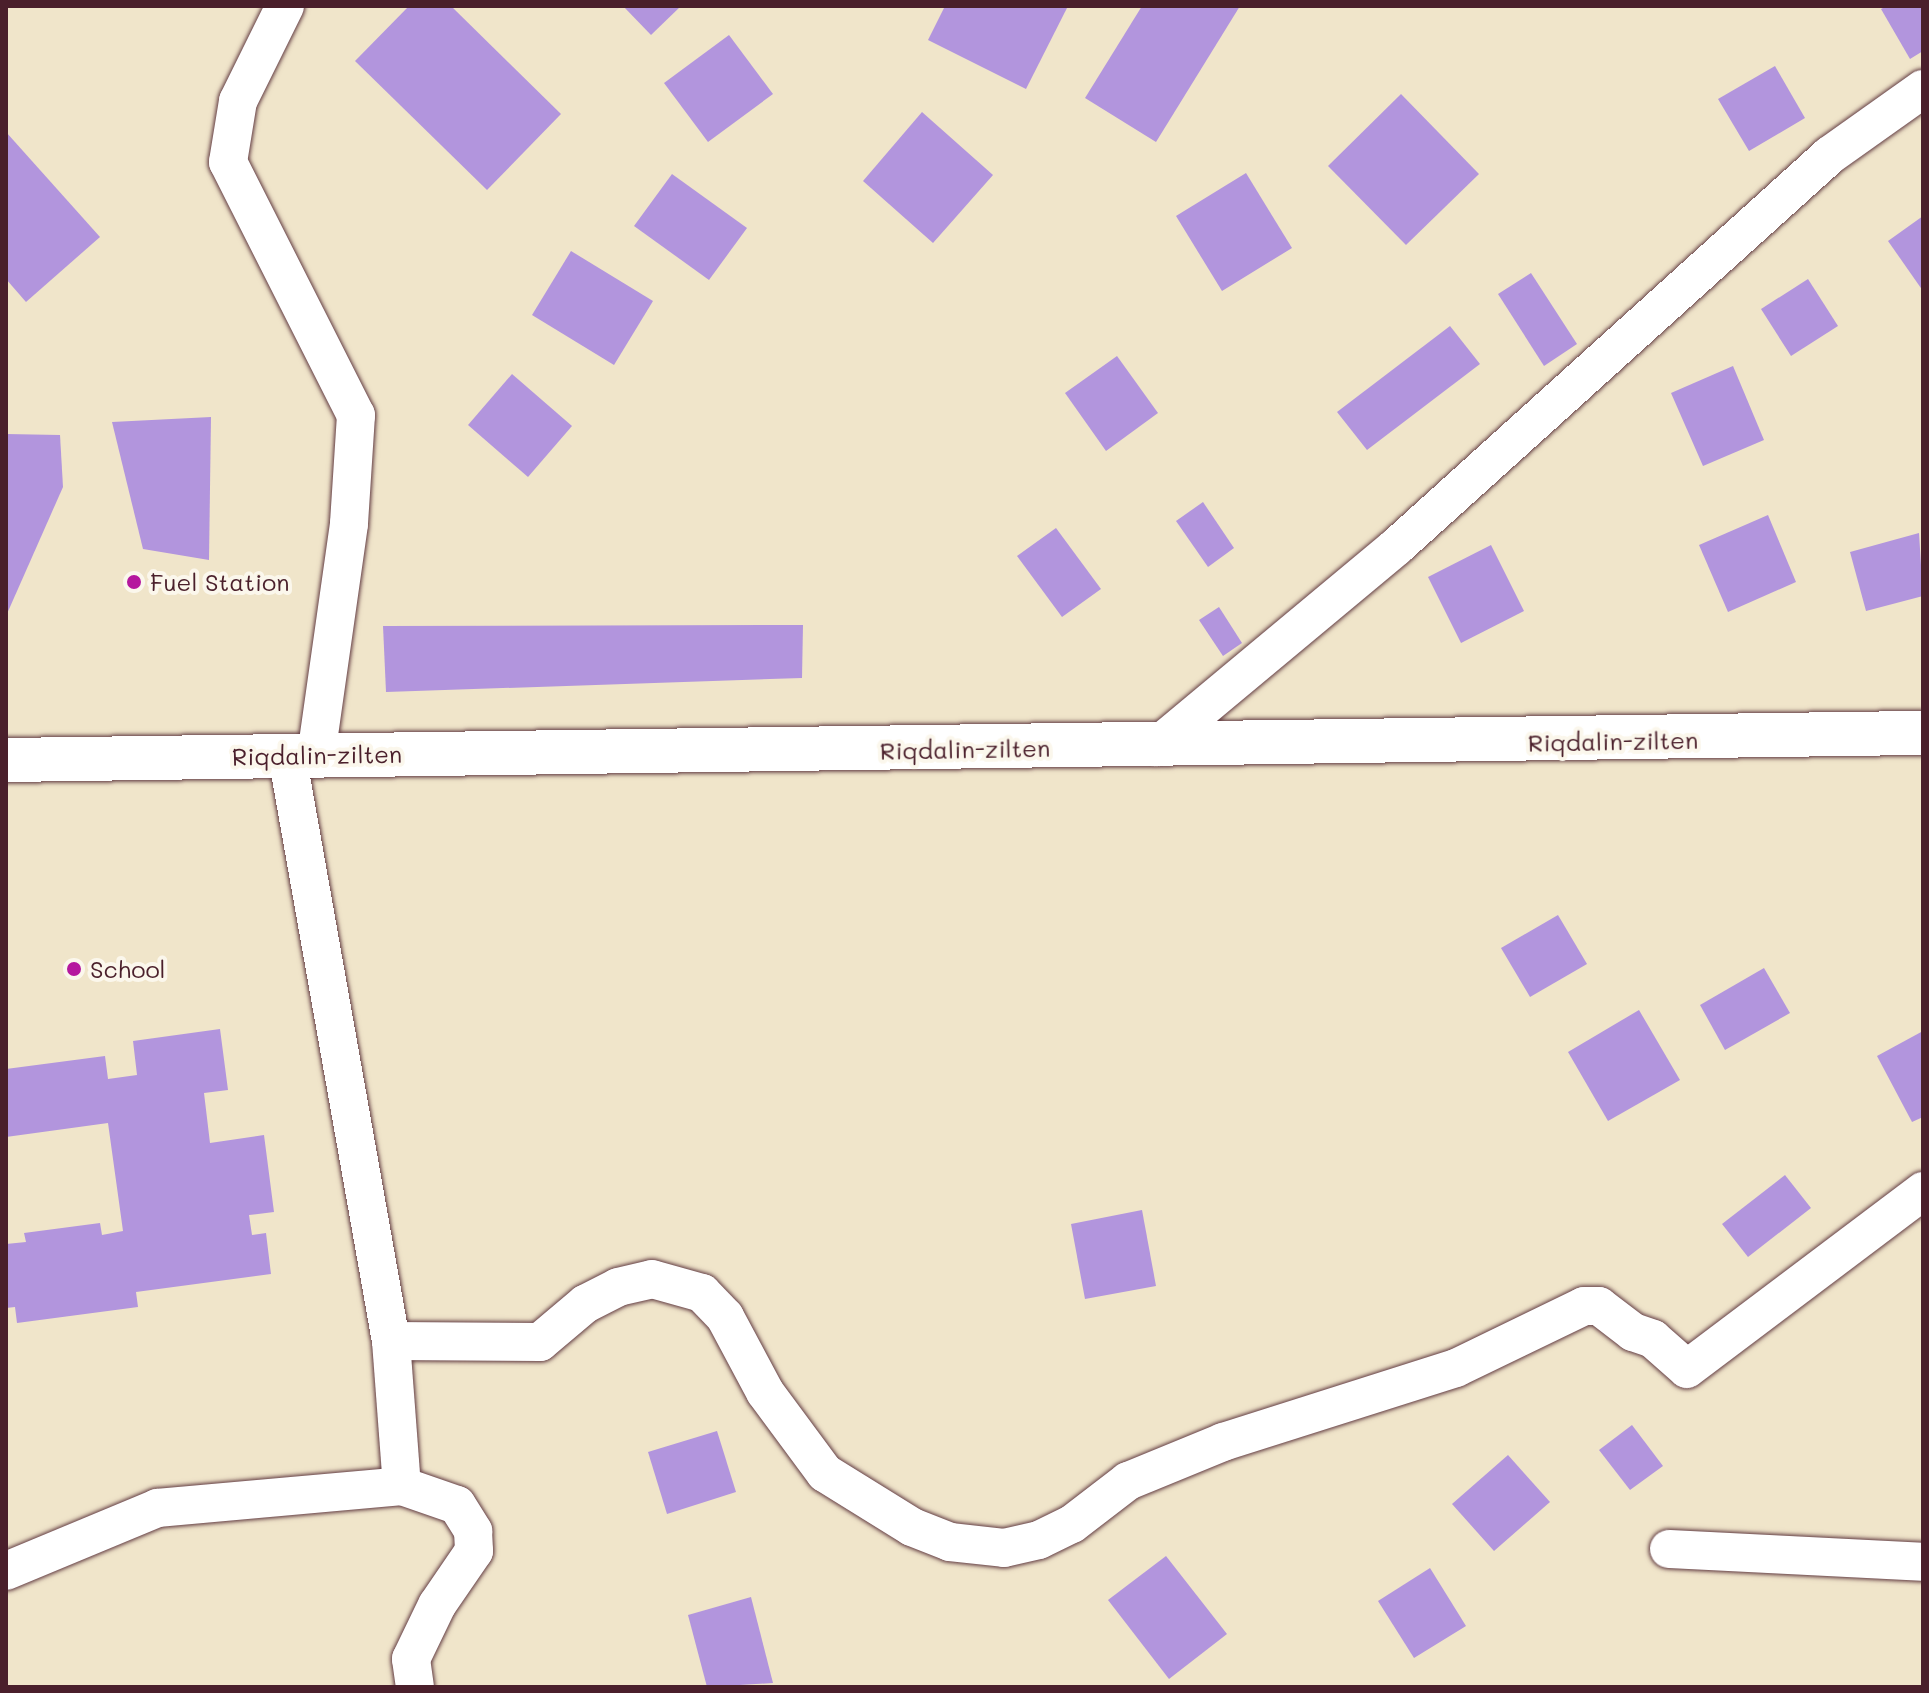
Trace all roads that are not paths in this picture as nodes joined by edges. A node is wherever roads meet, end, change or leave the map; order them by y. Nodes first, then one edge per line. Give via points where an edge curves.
1 (285, 6) edge
2 (1923, 89) edge
3 (1923, 733) edge
4 (1156, 747) junction
5 (302, 755) junction
6 (6, 760) edge
7 (1923, 1191) edge
8 (391, 1341) junction
9 (402, 1486) junction
10 (1669, 1549) dead end
11 (1923, 1562) edge
12 (6, 1571) edge
13 (415, 1687) edge

1 - 5 street via 238,101 228,162 356,415 349,524
2 - 4 street via 1830,155 1396,547
3 - 4 main road, Riqdalin-zilten
4 - 5 main road, Riqdalin-zilten
5 - 6 main road, Riqdalin-zilten
5 - 8 street
7 - 8 street via 1687,1369 1653,1339 1633,1332 1599,1306 1584,1306 1456,1368 1223,1442 1128,1481 1072,1524 1039,1540 1004,1548 950,1542 912,1527 825,1473 765,1392 725,1317 702,1293 652,1279 618,1287 585,1304 540,1342
8 - 9 street
9 - 12 street via 157,1508
9 - 13 street via 457,1505 473,1531 474,1551 437,1605 411,1659
10 - 11 street

